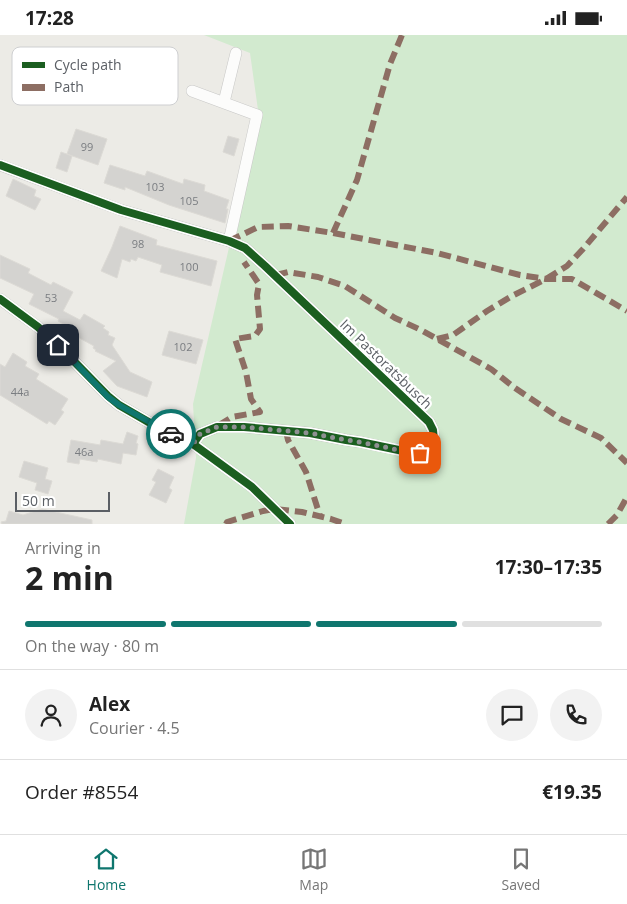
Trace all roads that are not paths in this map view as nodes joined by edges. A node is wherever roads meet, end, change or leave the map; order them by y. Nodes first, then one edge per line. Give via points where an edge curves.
1 (236, 53) dead end
2 (192, 91) dead end
3 (224, 102) junction
4 (0, 165) edge
5 (229, 241) junction
6 (0, 299) edge
7 (193, 444) junction
8 (290, 524) edge

1 - 3 street
2 - 3 street
3 - 5 street via 257,115
4 - 5 street, Im Pastoratsbusch via 121,210
5 - 7 street, Im Pastoratsbusch via 259,260 412,405 429,423 434,441 428,449 413,453 310,433 217,427 200,434
6 - 7 street via 58,345 108,397 164,431
7 - 8 street via 252,487

